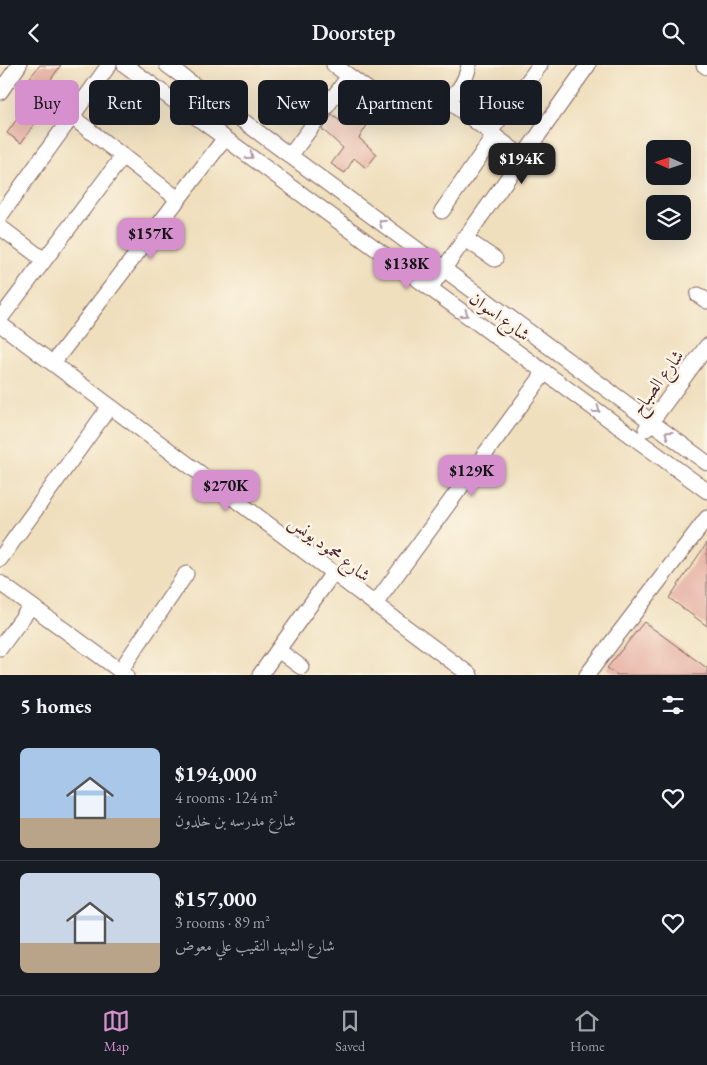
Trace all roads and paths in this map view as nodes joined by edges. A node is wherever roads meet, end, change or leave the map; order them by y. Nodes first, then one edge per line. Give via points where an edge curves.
1 (20, 65) edge
2 (109, 65) edge
3 (126, 65) edge
4 (167, 65) edge
5 (334, 65) edge
6 (469, 65) edge
7 (540, 65) edge
8 (588, 65) edge
9 (349, 76) junction
10 (355, 80) edge
11 (0, 92) edge
12 (450, 97) edge
13 (450, 102) edge
14 (79, 107) edge
15 (79, 122) edge
16 (66, 125) edge
17 (492, 134) junction
18 (225, 138) junction
19 (123, 156) junction
20 (290, 156) junction
21 (523, 157) junction
22 (178, 199) junction
23 (442, 211) dead end
24 (0, 216) edge
25 (0, 227) edge
26 (464, 238) junction
27 (495, 259) dead end
28 (44, 260) junction
29 (442, 268) junction
30 (430, 288) junction
31 (0, 319) edge
32 (0, 324) edge
33 (707, 346) edge
34 (53, 363) junction
35 (545, 372) junction
36 (110, 406) junction
37 (651, 422) junction
38 (638, 440) junction
39 (707, 463) edge
40 (707, 491) edge
41 (707, 518) edge
42 (0, 559) edge
43 (333, 573) junction
44 (186, 574) dead end
45 (0, 583) edge
46 (375, 604) junction
47 (31, 606) junction
48 (0, 648) edge
49 (278, 650) junction
50 (302, 667) dead end
51 (123, 673) edge
52 (260, 675) edge
53 (470, 675) edge
54 (587, 675) edge

1 - 11 street
2 - 14 street
3 - 18 street, شارع اسوان
4 - 20 street, شارع اسوان
5 - 9 street
6 - 12 street via 462,86
7 - 17 street
8 - 21 street
9 - 10 street
9 - 20 street
13 - 17 street
15 - 19 street
16 - 24 street
17 - 21 street
17 - 23 street
18 - 22 street
18 -> 30 street, شارع اسوان
19 - 22 street
19 - 28 street
29 -> 20 street, شارع اسوان
21 - 26 street
22 - 34 street
25 - 28 street
26 - 27 street
26 - 29 street
28 - 31 street
29 - 30 street
29 - 37 street, شارع اسوان
30 -> 35 street, شارع اسوان
32 - 34 street, شارع محمود يونس
33 - 37 street, شارع الصباح
34 - 36 street, شارع محمود يونس
35 -> 38 street, شارع اسوان
35 - 46 street
36 - 42 street
36 - 43 street, شارع محمود يونس
37 - 38 street, شارع الصباح
39 -> 37 street, شارع اسوان
38 - 40 street, شارع اسوان
41 - 54 street
43 - 46 street, شارع محمود يونس
43 - 49 street
44 - 51 street
45 - 47 street
46 - 53 street, شارع محمود يونس
47 - 48 street
47 - 51 street
49 - 50 street
49 - 52 street

